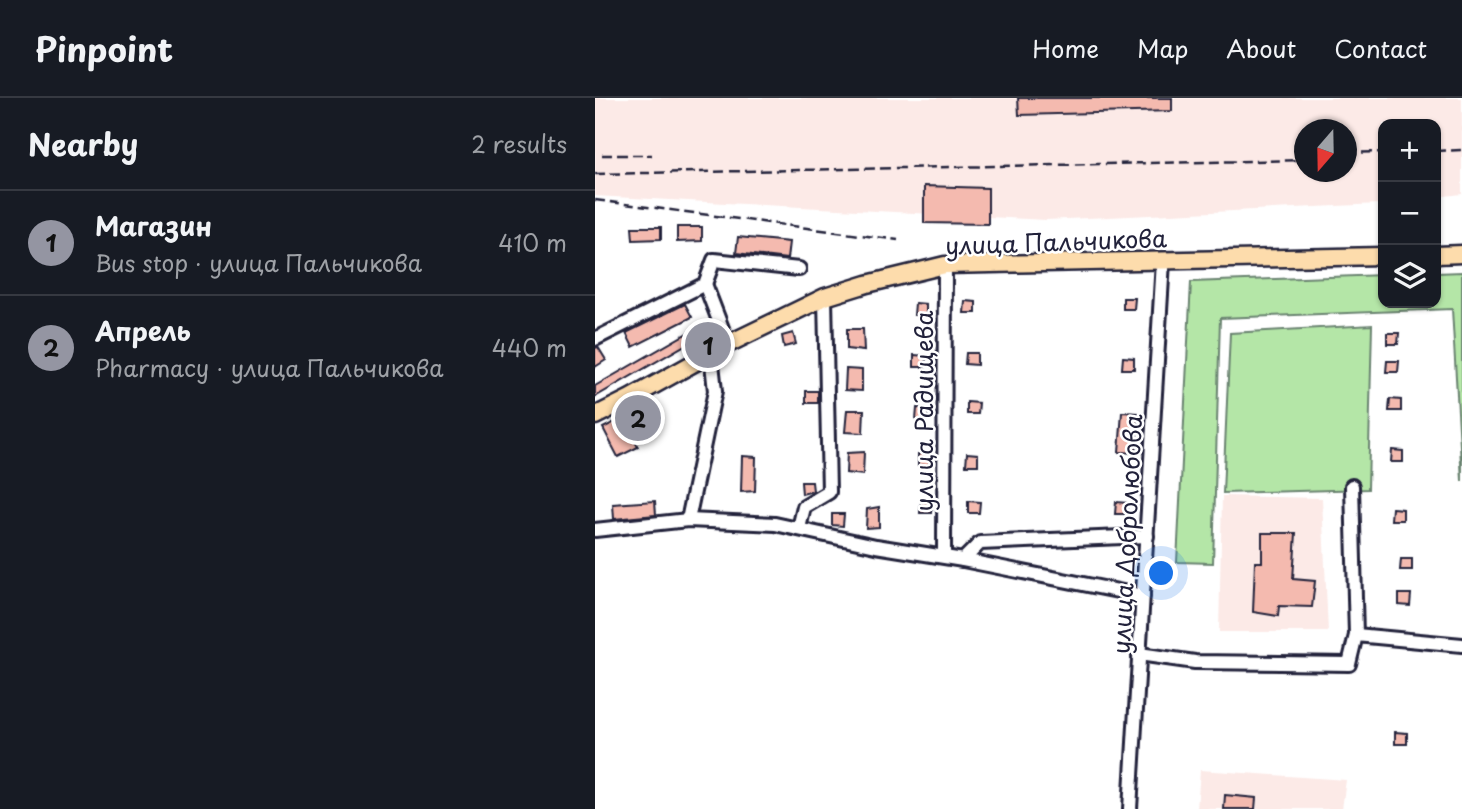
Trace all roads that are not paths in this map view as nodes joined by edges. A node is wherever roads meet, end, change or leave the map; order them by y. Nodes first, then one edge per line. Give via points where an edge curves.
1 (1462, 254) edge
2 (1441, 255) edge
3 (1378, 256) edge
4 (1163, 261) junction
5 (946, 265) junction
6 (799, 269) dead end
7 (705, 284) junction
8 (825, 297) junction
9 (595, 339) edge
10 (728, 344) junction
11 (711, 354) junction
12 (595, 416) edge
13 (1352, 486) dead end
14 (688, 520) junction
15 (799, 527) junction
16 (595, 530) edge
17 (1147, 536) junction
18 (944, 556) junction
19 (963, 560) junction
20 (1143, 596) junction
21 (1356, 635) junction
22 (1462, 645) edge
23 (1139, 654) junction
24 (1130, 809) edge

1 - 2 main road
3 - 4 main road, улица Пальчикова
4 - 5 main road, улица Пальчикова
4 - 17 street, улица Добролюбова
5 - 8 main road, улица Пальчикова
5 - 18 street, улица Радищева
6 - 7 street via 714,260
7 - 9 street
7 - 10 street
8 - 10 main road, улица Пальчикова
8 - 15 street via 829,492 804,507
10 - 11 main road, улица Пальчикова
11 - 12 main road, улица Пальчикова
11 - 14 street via 715,391
13 - 21 street
14 - 15 street
14 - 16 street
15 - 18 street via 876,546
17 - 19 street via 980,543
17 - 20 street, улица Добролюбова
18 - 19 street
19 - 20 street
20 - 23 street, улица Добролюбова
21 - 22 street
21 - 23 street via 1349,664 1195,662
23 - 24 street, улица Добролюбова

